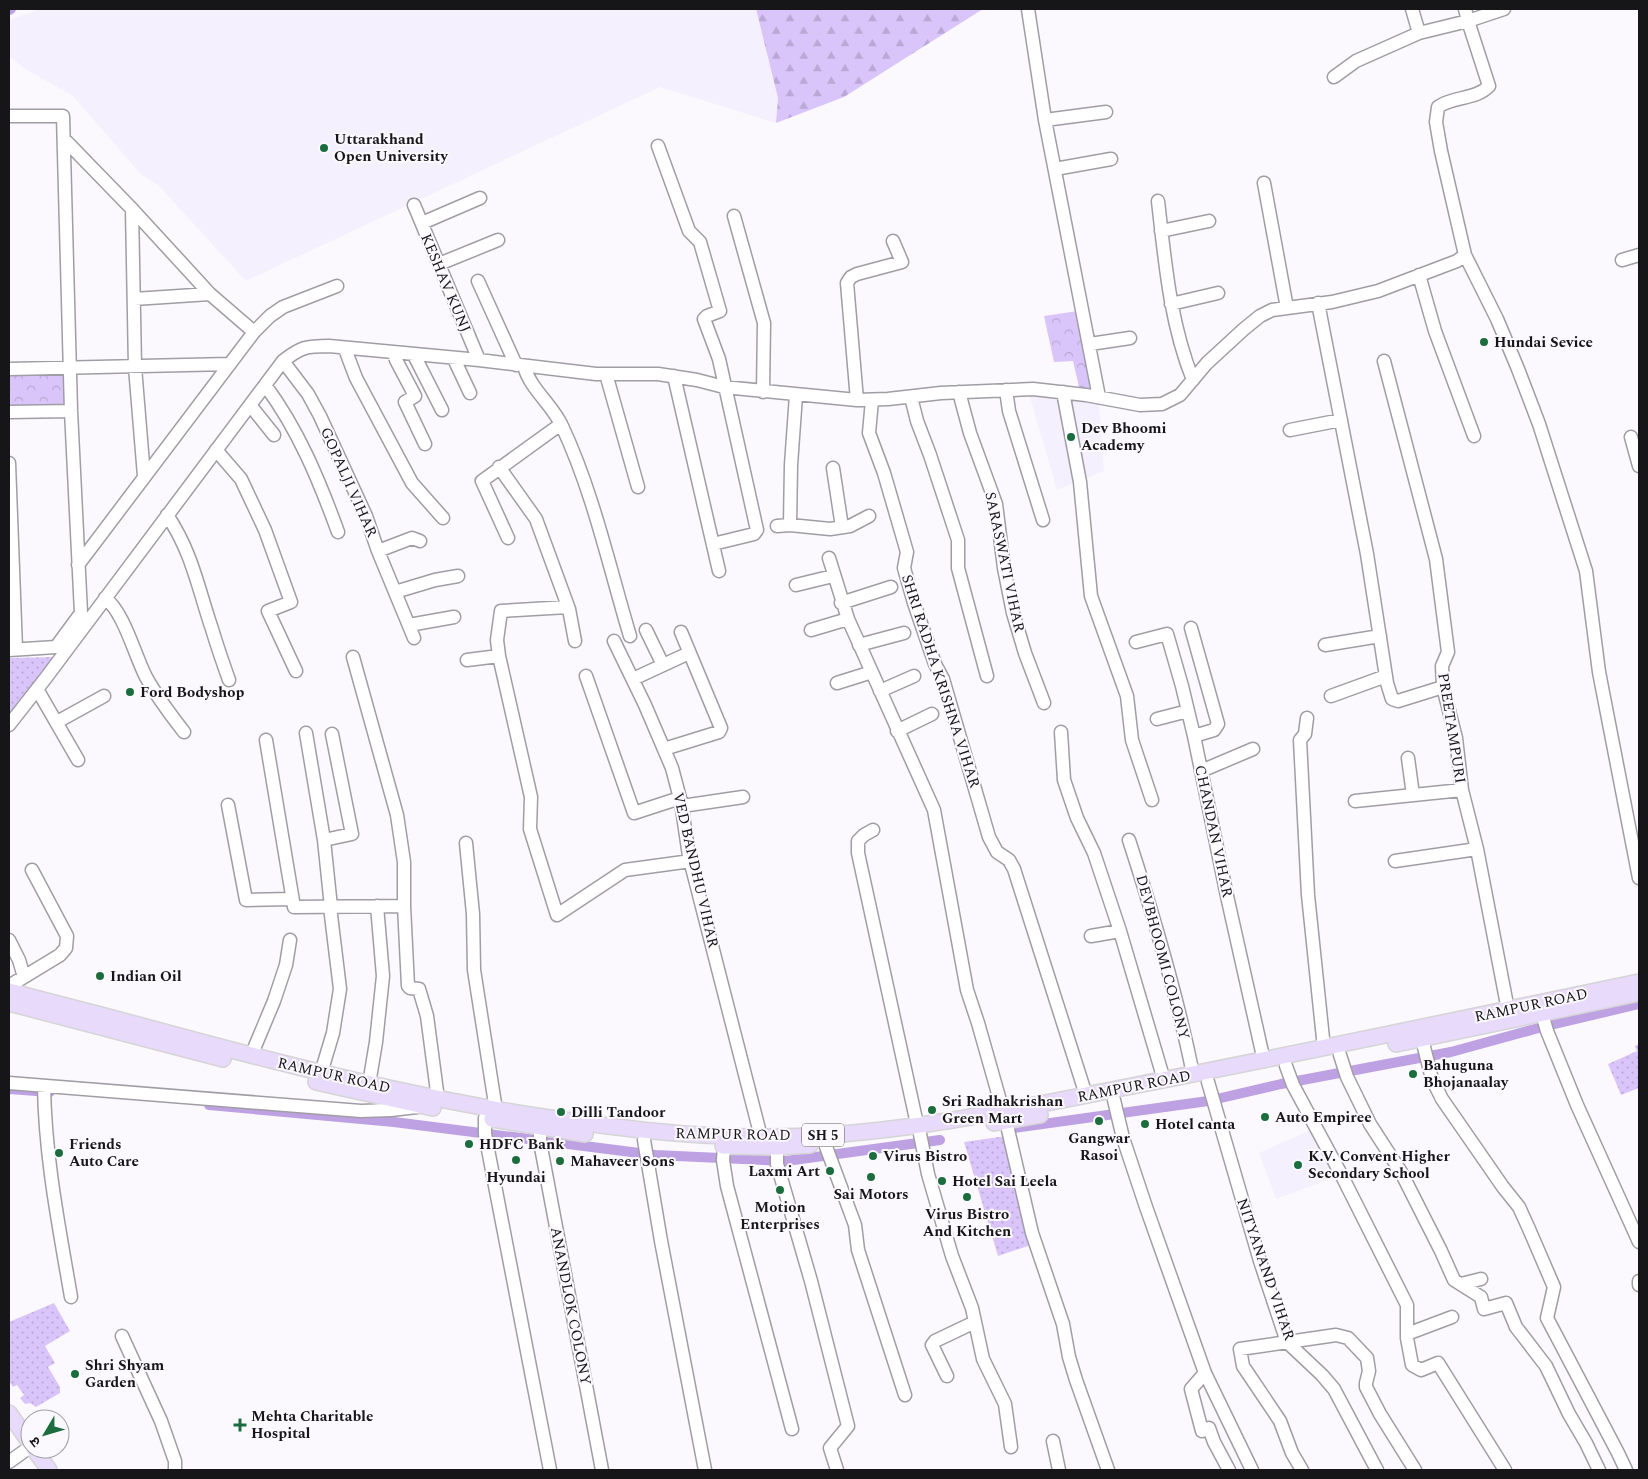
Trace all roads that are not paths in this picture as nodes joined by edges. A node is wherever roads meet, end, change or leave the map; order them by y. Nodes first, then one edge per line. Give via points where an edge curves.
1 (1028, 9) edge
2 (1412, 9) edge
3 (1504, 9) edge
4 (1467, 15) edge
5 (1419, 33) junction
6 (1334, 77) dead end
7 (1106, 112) dead end
8 (9, 116) edge
9 (1045, 120) junction
10 (65, 140) junction
11 (658, 146) dead end
12 (1111, 158) dead end
13 (1055, 169) junction
14 (1264, 183) dead end
15 (480, 198) dead end
16 (1158, 201) dead end
17 (414, 205) dead end
18 (132, 209) junction
19 (734, 216) dead end
20 (1209, 221) dead end
21 (422, 223) junction
22 (1162, 231) junction
23 (498, 240) dead end
24 (893, 241) dead end
25 (1639, 255) edge
26 (1465, 256) junction
27 (1622, 260) dead end
28 (438, 264) junction
29 (1419, 275) junction
30 (478, 281) dead end
31 (337, 286) dead end
32 (1218, 293) dead end
33 (210, 294) junction
34 (134, 299) junction
35 (1318, 303) junction
36 (1171, 304) junction
37 (1287, 308) junction
38 (254, 332) junction
39 (1130, 338) dead end
40 (1090, 344) junction
41 (345, 349) junction
42 (394, 353) junction
43 (414, 355) junction
44 (454, 359) junction
45 (479, 360) junction
46 (283, 361) junction
47 (1384, 361) dead end
48 (230, 364) junction
49 (520, 365) junction
50 (135, 367) junction
51 (70, 368) junction
52 (9, 369) edge
53 (606, 374) junction
54 (674, 376) junction
55 (1193, 380) junction
56 (265, 385) junction
57 (724, 387) junction
58 (1006, 390) junction
59 (763, 392) junction
60 (959, 392) junction
61 (1063, 392) junction
62 (470, 393) dead end
63 (796, 394) junction
64 (911, 397) junction
65 (1099, 397) junction
66 (856, 400) junction
67 (872, 400) junction
68 (250, 405) junction
69 (442, 410) dead end
70 (71, 411) junction
71 (9, 412) edge
72 (1341, 420) junction
73 (562, 424) junction
74 (1290, 430) dead end
75 (274, 435) dead end
76 (1474, 436) dead end
77 (1630, 437) dead end
78 (425, 444) dead end
79 (216, 450) junction
80 (1638, 458) edge
81 (9, 463) edge
82 (499, 468) junction
83 (833, 468) dead end
84 (144, 476) junction
85 (638, 487) dead end
86 (168, 515) junction
87 (869, 516) dead end
88 (443, 518) dead end
89 (1043, 520) dead end
90 (842, 527) junction
91 (338, 532) dead end
92 (508, 538) dead end
93 (420, 541) dead end
94 (713, 544) junction
95 (378, 551) junction
96 (829, 558) dead end
97 (78, 565) junction
98 (719, 571) dead end
99 (458, 576) dead end
100 (833, 576) junction
101 (796, 585) dead end
102 (891, 586) dead end
103 (395, 592) junction
104 (105, 598) junction
105 (841, 603) junction
106 (568, 607) junction
107 (454, 617) dead end
108 (848, 619) junction
109 (409, 625) junction
110 (1191, 628) dead end
111 (646, 630) dead end
112 (811, 630) dead end
113 (681, 632) dead end
114 (904, 632) dead end
115 (630, 636) dead end
116 (1380, 636) junction
117 (414, 638) dead end
118 (574, 640) dead end
119 (614, 641) dead end
120 (1136, 642) dead end
121 (859, 645) junction
122 (1325, 645) dead end
123 (12, 650) edge
124 (690, 653) junction
125 (498, 656) junction
126 (352, 657) dead end
127 (467, 660) dead end
128 (663, 665) junction
129 (296, 672) dead end
130 (872, 672) junction
131 (586, 676) dead end
132 (914, 676) dead end
133 (987, 676) dead end
134 (1386, 676) junction
135 (632, 679) junction
136 (229, 680) dead end
137 (837, 683) dead end
138 (1443, 687) junction
139 (37, 689) junction
140 (880, 690) junction
141 (104, 696) dead end
142 (1331, 696) dead end
143 (1044, 703) dead end
144 (1188, 711) junction
145 (932, 714) dead end
146 (1307, 718) dead end
147 (1157, 719) dead end
148 (57, 722) junction
149 (9, 725) edge
150 (897, 731) junction
151 (184, 732) dead end
152 (1061, 732) dead end
153 (306, 733) dead end
154 (332, 734) dead end
155 (1194, 736) junction
156 (266, 740) dead end
157 (664, 749) junction
158 (1253, 749) dead end
159 (1408, 758) dead end
160 (78, 760) dead end
161 (1201, 771) junction
162 (1462, 790) junction
163 (1413, 795) junction
164 (743, 797) dead end
165 (1152, 800) dead end
166 (1355, 801) dead end
167 (681, 802) junction
168 (228, 805) dead end
169 (872, 830) dead end
170 (324, 840) junction
171 (1129, 840) dead end
172 (466, 843) dead end
173 (1476, 850) junction
174 (691, 861) junction
175 (1395, 861) dead end
176 (32, 870) dead end
177 (1639, 878) edge
178 (292, 899) junction
179 (377, 906) junction
180 (404, 906) junction
181 (330, 907) junction
182 (1120, 931) junction
183 (1090, 936) dead end
184 (9, 940) edge
185 (290, 940) dead end
186 (24, 977) junction
187 (9, 986) edge
188 (9, 991) edge
189 (1639, 993) edge
190 (9, 1003) edge
191 (1508, 1010) junction
192 (1544, 1022) junction
193 (1379, 1042) junction
194 (1324, 1048) junction
195 (1424, 1050) junction
196 (251, 1056) junction
197 (1264, 1061) junction
198 (1344, 1067) junction
199 (321, 1073) junction
200 (1193, 1074) junction
201 (1289, 1076) junction
202 (1164, 1080) junction
203 (1208, 1082) junction
204 (9, 1083) edge
205 (369, 1084) junction
206 (44, 1090) junction
207 (1086, 1095) junction
208 (438, 1100) junction
209 (421, 1106) junction
210 (1116, 1109) junction
211 (1004, 1116) junction
212 (488, 1123) junction
213 (540, 1136) junction
214 (920, 1136) junction
215 (761, 1137) junction
216 (646, 1149) junction
217 (827, 1152) junction
218 (724, 1154) junction
219 (777, 1156) junction
220 (1639, 1242) edge
221 (1481, 1279) dead end
222 (1639, 1281) edge
223 (1460, 1284) junction
224 (1639, 1286) edge
225 (71, 1297) dead end
226 (1452, 1317) dead end
227 (975, 1322) junction
228 (1407, 1334) junction
229 (122, 1336) dead end
230 (1287, 1342) junction
231 (1205, 1373) junction
232 (947, 1376) dead end
233 (905, 1395) dead end
234 (9, 1413) edge
235 (792, 1429) dead end
236 (20, 1430) edge
237 (1054, 1441) dead end
238 (1011, 1447) dead end
239 (20, 1453) edge
240 (41, 1459) edge
241 (9, 1462) edge
242 (49, 1470) edge
243 (175, 1470) edge
244 (550, 1470) edge
245 (602, 1470) edge
246 (705, 1470) edge
247 (837, 1470) edge
248 (1059, 1470) edge
249 (1108, 1470) edge
250 (1229, 1470) edge
251 (1252, 1470) edge
252 (1302, 1470) edge
253 (1377, 1470) edge
254 (1416, 1470) edge
255 (1505, 1470) edge
256 (1599, 1470) edge
257 (1626, 1470) edge

1 - 9 street
2 - 5 street
3 - 4 street
4 - 5 street
4 - 26 street via 1489,86 1482,93 1445,102 1438,107 1436,122
5 - 6 street via 1356,61
7 - 9 street
8 - 10 street via 63,116
9 - 13 street
10 - 18 street
10 - 51 street
11 - 57 street via 689,231 700,242 720,311 704,319 719,359
12 - 13 street
13 - 40 street
14 - 37 street
15 - 21 street
16 - 22 street
17 - 21 street, KESHAV KUNJ
18 - 33 street
18 - 34 street
19 - 59 street via 764,323
20 - 22 street
21 - 28 street, KESHAV KUNJ
22 - 36 street
23 - 28 street
24 - 66 street via 902,262 857,274 847,283
25 - 27 street
26 - 29 street
26 - 177 street via 1518,370 1586,570 1599,672
28 - 45 street, KESHAV KUNJ
29 - 35 street via 1378,291
29 - 76 street via 1438,339
30 - 49 street
31 - 38 street via 284,307
32 - 36 street
33 - 34 street
33 - 38 street
34 - 50 street
35 - 37 street
35 - 72 street
36 - 55 street
37 - 55 street via 1272,310 1255,320
38 - 48 street
39 - 40 street
40 - 65 street
41 - 42 street
41 - 46 street via 308,346
41 - 88 street via 356,378 412,483
42 - 43 street
42 - 78 street via 415,396 406,402
43 - 44 street
43 - 69 street
44 - 45 street
44 - 62 street
45 - 49 street
46 - 56 street
46 - 95 street, GOPALJI VIHAR via 320,416 366,516
47 - 138 street, PREETAMPURI via 1436,559 1448,652 1442,666
48 - 50 street
48 - 84 street
49 - 53 street
49 - 73 street
50 - 51 street
50 - 84 street
51 - 52 street
51 - 70 street
53 - 54 street
53 - 85 street
54 - 57 street
54 - 94 street
55 - 65 street via 1180,395 1162,404 1140,405
56 - 68 street
56 - 91 street via 282,408 319,479
57 - 59 street
57 - 94 street via 757,530 754,534
58 - 60 street
58 - 61 street
58 - 89 street via 1009,411
59 - 63 street
60 - 64 street
60 - 143 street, SARASWATI VIHAR via 996,504 1013,613
61 - 65 street
61 - 165 street via 1080,482 1091,596 1126,696 1132,740
63 - 66 street
63 - 90 street via 783,526 830,530
64 - 67 street
64 - 133 street via 958,540 958,568
66 - 67 street
67 - 207 street, SHRI RADHA KRISHNA VIHAR via 870,433 907,552 904,568 914,602 943,679 989,837 997,852 1009,860 1014,869
68 - 75 street
68 - 79 street
70 - 71 street
70 - 97 street
72 - 74 street
72 - 116 street
73 - 82 street
73 - 115 street via 585,482
77 - 80 street
79 - 86 street
79 - 129 street via 241,478 265,530 288,593 291,602 268,611
81 - 123 street
82 - 92 street via 482,481
82 - 106 street via 536,519
83 - 90 street
84 - 97 street
86 - 104 street
86 - 136 street via 193,566
87 - 90 street
93 - 95 street via 412,538
94 - 98 street
95 - 103 street, GOPALJI VIHAR
96 - 100 street
97 - 123 street via 81,613 58,646
99 - 103 street
100 - 101 street
100 - 105 street
102 - 105 street
103 - 109 street, GOPALJI VIHAR
104 - 139 street
104 - 151 street via 118,613 159,701
105 - 108 street
106 - 118 street
106 - 125 street via 500,611 496,640
107 - 109 street
108 - 112 street
108 - 121 street
109 - 117 street, GOPALJI VIHAR
110 - 155 street via 1218,724 1214,730
111 - 128 street
113 - 124 street
114 - 121 street
116 - 122 street
116 - 134 street
119 - 135 street, VED BANDHU VIHAR
120 - 144 street, CHANDAN VIHAR via 1167,634
121 - 130 street
124 - 128 street
124 - 157 street via 721,730
125 - 127 street
125 - 174 street via 531,797 530,829 557,915 625,870
126 - 180 street via 397,815 404,862
128 - 135 street
130 - 137 street
130 - 140 street
131 - 167 street via 634,813
132 - 140 street
134 - 138 street via 1392,699 1398,702
134 - 142 street
135 - 157 street, VED BANDHU VIHAR
138 - 162 street, PREETAMPURI via 1456,738
139 - 148 street
139 - 149 street
140 - 150 street
141 - 148 street
144 - 147 street
144 - 155 street, CHANDAN VIHAR
145 - 150 street
146 - 194 street via 1305,734 1300,740 1308,896
148 - 160 street
150 - 211 street via 934,810 967,990
152 - 182 street via 1064,780 1094,853
153 - 170 street
154 - 170 street via 352,834
155 - 161 street, CHANDAN VIHAR
156 - 178 street
157 - 167 street, VED BANDHU VIHAR
158 - 161 street
159 - 163 street
161 - 197 street, CHANDAN VIHAR
162 - 163 street
162 - 173 street, PREETAMPURI
163 - 166 street
164 - 167 street
167 - 174 street, VED BANDHU VIHAR
168 - 178 street via 246,900
169 - 214 street via 858,841 858,854
170 - 181 street
171 - 200 street, DEVBHOOMI COLONY via 1169,971
172 - 212 street
173 - 175 street
173 - 191 street, PREETAMPURI
174 - 215 street, VED BANDHU VIHAR
176 - 186 street via 68,936 66,948 60,955
178 - 181 street via 296,908
179 - 180 street
179 - 181 street
179 - 205 street via 382,976
180 - 208 street via 408,986 419,989 427,1016
181 - 199 street via 340,989 333,1033
182 - 183 street
182 - 202 street
184 - 186 street
185 - 196 street via 274,1001
186 - 187 street
188 - 196 main road, RAMPUR ROAD / SH 5
189 - 191 main road, RAMPUR ROAD / SH 5
189 - 192 main road
190 - 209 main road
191 - 193 main road, RAMPUR ROAD / SH 5
192 - 195 main road
192 - 220 street via 1577,1105
193 - 194 main road, RAMPUR ROAD / SH 5
193 - 195 main road
193 - 198 main road
194 - 197 main road, RAMPUR ROAD / SH 5
195 - 257 street via 1442,1099 1519,1207 1554,1287 1547,1318
196 - 199 main road, RAMPUR ROAD / SH 5
197 - 200 main road, RAMPUR ROAD / SH 5
198 - 201 main road
198 - 223 street via 1370,1124 1401,1172 1454,1280
199 - 205 main road, RAMPUR ROAD / SH 5
200 - 202 main road, RAMPUR ROAD / SH 5
201 - 203 main road
201 - 228 street via 1407,1305
202 - 207 main road, RAMPUR ROAD / SH 5
203 - 210 main road
203 - 230 street, NITYANAND VIHAR
204 - 206 street
205 - 208 main road, RAMPUR ROAD / SH 5
206 - 209 street via 361,1111
206 - 225 street via 58,1222
207 - 211 main road, RAMPUR ROAD / SH 5
208 - 212 main road, RAMPUR ROAD / SH 5
209 - 212 main road
210 - 211 main road
210 - 231 street via 1146,1207
211 - 214 main road, RAMPUR ROAD / SH 5
211 - 249 street via 1032,1233 1063,1324 1076,1380
212 - 213 main road
212 - 215 main road, RAMPUR ROAD / SH 5 via 602,1126
212 - 244 street
213 - 216 main road
213 - 245 street, ANANDLOK COLONY
214 - 215 main road, RAMPUR ROAD / SH 5
214 - 217 main road via 884,1139
214 - 227 street via 949,1246
216 - 218 main road
216 - 246 street
217 - 219 main road
217 - 233 street via 855,1225 858,1250
218 - 219 main road
218 - 235 street via 730,1195
219 - 247 street via 848,1426 830,1448
221 - 223 street
222 - 224 street
223 - 256 street via 1480,1297 1484,1309 1506,1303 1516,1327 1546,1366
226 - 228 street
227 - 232 street via 932,1345
227 - 238 street via 983,1359 1005,1404
228 - 255 street via 1412,1365 1421,1370 1438,1362
229 - 243 street via 161,1421
230 - 252 street via 1240,1349 1244,1366 1280,1421
230 - 253 street, NITYANAND VIHAR via 1334,1389
230 - 254 street via 1336,1335 1348,1338 1358,1347 1367,1358 1366,1387
231 - 250 street via 1191,1389 1202,1431 1209,1428
231 - 251 street
234 - 236 main road
237 - 248 street
239 - 241 street
240 - 242 main road

